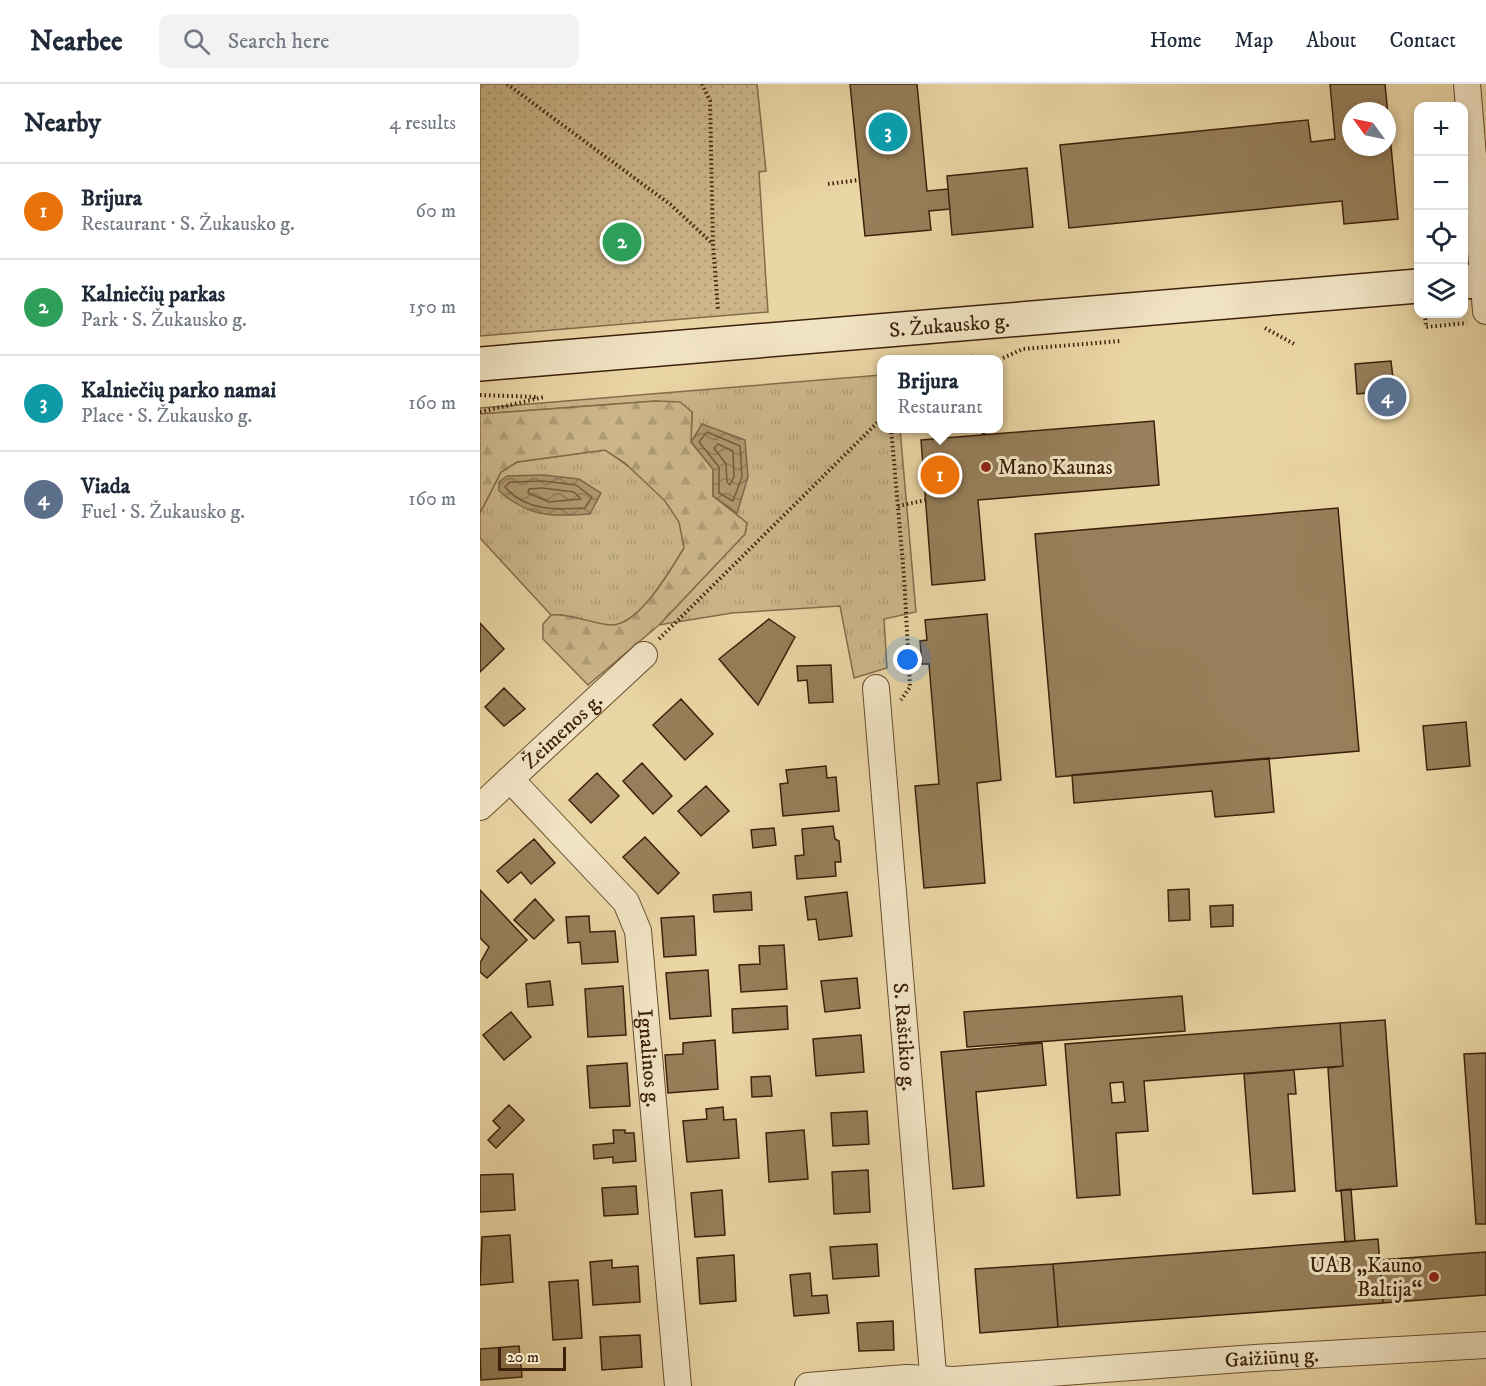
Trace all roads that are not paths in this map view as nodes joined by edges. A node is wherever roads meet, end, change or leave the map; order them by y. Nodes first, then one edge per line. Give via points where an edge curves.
1 (1467, 84) edge
2 (1414, 286) edge
3 (1479, 295) edge
4 (480, 364) edge
5 (644, 655) road end
6 (876, 688) dead end
7 (510, 778) junction
8 (480, 807) edge
9 (1486, 1345) edge
10 (934, 1383) edge
11 (678, 1386) edge
12 (808, 1386) edge

1 - 3 street
2 - 4 main road, S. Žukausko g.
5 - 7 street, Žeimenos g.
6 - 10 street, S. Raštikio g.
7 - 8 street, Žeimenos g.
7 - 11 street, Ignalinos g. via 626,902 638,931
9 - 10 street, Gaižiūnų g.
10 - 12 street, Gaižiūnų g. via 906,1378

